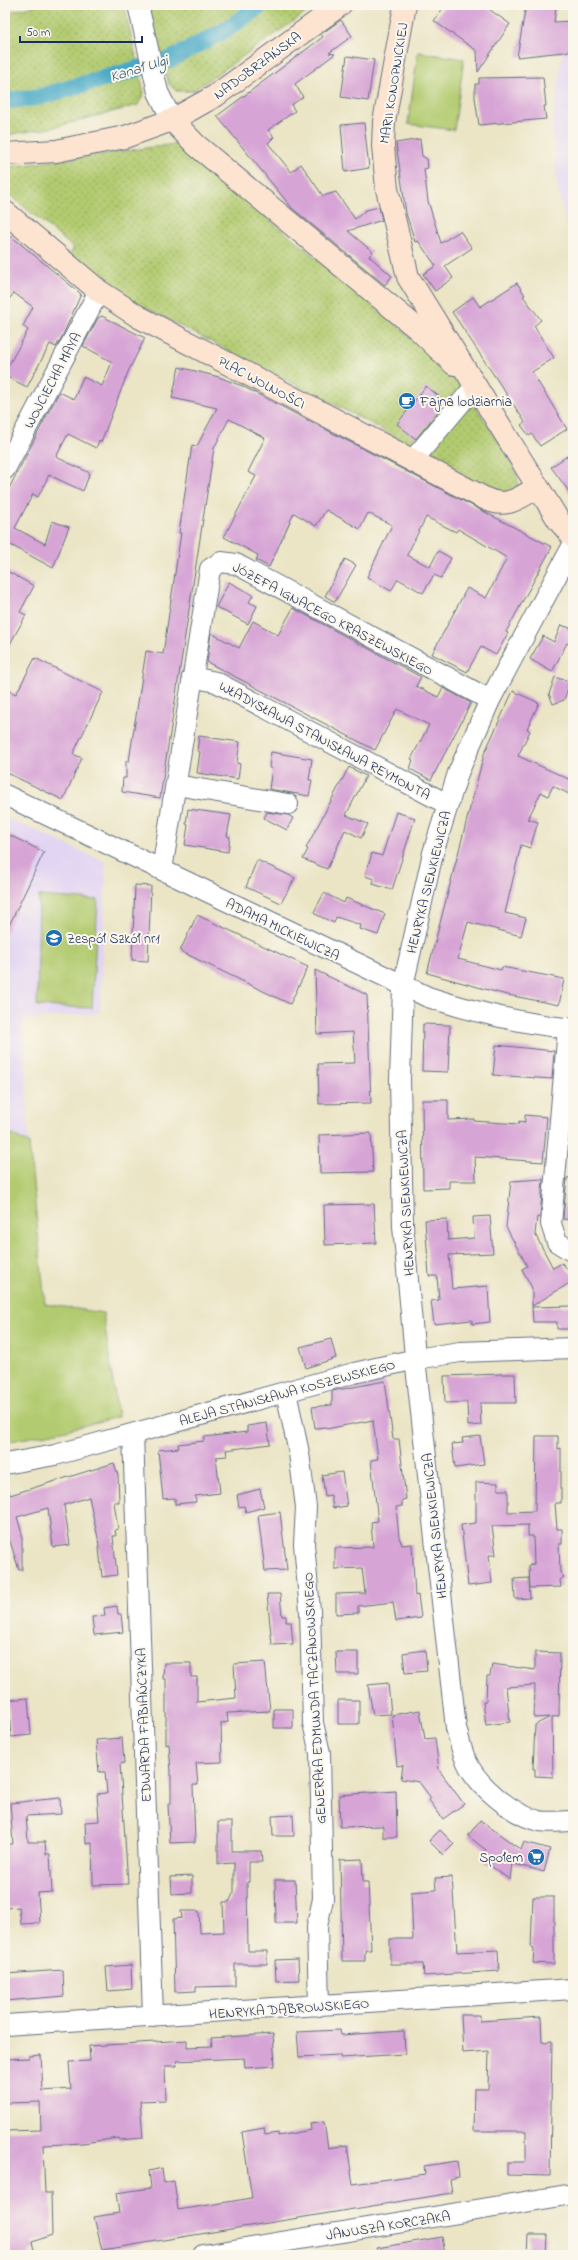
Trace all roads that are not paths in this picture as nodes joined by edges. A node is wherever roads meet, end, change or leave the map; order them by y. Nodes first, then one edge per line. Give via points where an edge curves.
1 (138, 5) edge
2 (340, 5) edge
3 (405, 5) edge
4 (172, 120) junction
5 (7, 155) edge
6 (5, 212) edge
7 (408, 278) junction
8 (99, 291) junction
9 (380, 299) junction
10 (476, 385) junction
11 (412, 460) junction
12 (5, 469) edge
13 (538, 487) junction
14 (573, 537) edge
15 (573, 546) edge
16 (192, 677) junction
17 (490, 700) junction
18 (176, 785) junction
19 (5, 795) edge
20 (288, 804) dead end
21 (447, 804) junction
22 (162, 870) junction
23 (403, 986) junction
24 (571, 1028) edge
25 (573, 1252) edge
26 (573, 1348) edge
27 (416, 1359) junction
28 (286, 1392) junction
29 (133, 1434) junction
30 (5, 1464) edge
31 (573, 1821) edge
32 (573, 1989) edge
33 (319, 2006) junction
34 (153, 2016) junction
35 (5, 2025) edge
36 (573, 2194) edge
37 (203, 2255) edge

1 - 4 street via 157,87
2 - 4 street, NADOBRZAŃSKA via 215,96
3 - 7 street, MARII KONOPNICKIEJ via 384,122 383,146 387,189
4 - 5 street, NADOBRZAŃSKA via 125,137 56,151
4 - 9 street via 196,145
6 - 8 street, PLAC WOLNOŚCI
7 - 9 street via 400,291 391,298
7 - 10 street
8 - 11 street, PLAC WOLNOŚCI via 139,318
8 - 12 street, WOJCIECHA MAYA
9 - 10 street via 419,330
10 - 11 street
10 - 13 street
11 - 13 street, PLAC WOLNOŚCI via 499,504 510,502
13 - 14 street
15 - 17 street, HENRYKA SIENKIEWICZA
16 - 17 street, JÓZEFA IGNACEGO KRASZEWSKIEGO via 210,569 220,562 236,564
16 - 18 street
16 - 21 street, WŁADYSŁAWA STANISŁAWA REYMONTA via 216,682
17 - 21 street, HENRYKA SIENKIEWICZA via 472,736
18 - 20 street
18 - 22 street
19 - 22 street, ADAMA MICKIEWICZA
21 - 23 street, HENRYKA SIENKIEWICZA via 432,853
22 - 23 street, ADAMA MICKIEWICZA
23 - 24 street, ADAMA MICKIEWICZA via 459,1007 501,1017
23 - 27 street, HENRYKA SIENKIEWICZA via 400,1080 403,1226
24 - 25 street via 551,1224 557,1242
26 - 27 street, ALEJA STANISŁAWA KOSZEWSKIEGO via 460,1352
27 - 28 street, ALEJA STANISŁAWA KOSZEWSKIEGO
27 - 31 street, HENRYKA SIENKIEWICZA via 456,1728 466,1761 481,1782 500,1801 523,1816 541,1821
28 - 29 street, ALEJA STANISŁAWA KOSZEWSKIEGO
28 - 33 street, GENERAŁA EDMUNDA TACZANOWSKIEGO via 299,1453 306,1508 304,1544 310,1611 313,1723 320,1753 323,1899 317,1926
29 - 30 street, ALEJA STANISŁAWA KOSZEWSKIEGO via 55,1455
29 - 34 street, EDWARDA FABIAŃCZYKA
32 - 33 street, HENRYKA DĄBROWSKIEGO
33 - 34 street, HENRYKA DĄBROWSKIEGO
34 - 35 street, HENRYKA DĄBROWSKIEGO
36 - 37 street, JANUSZA KORCZAKA

